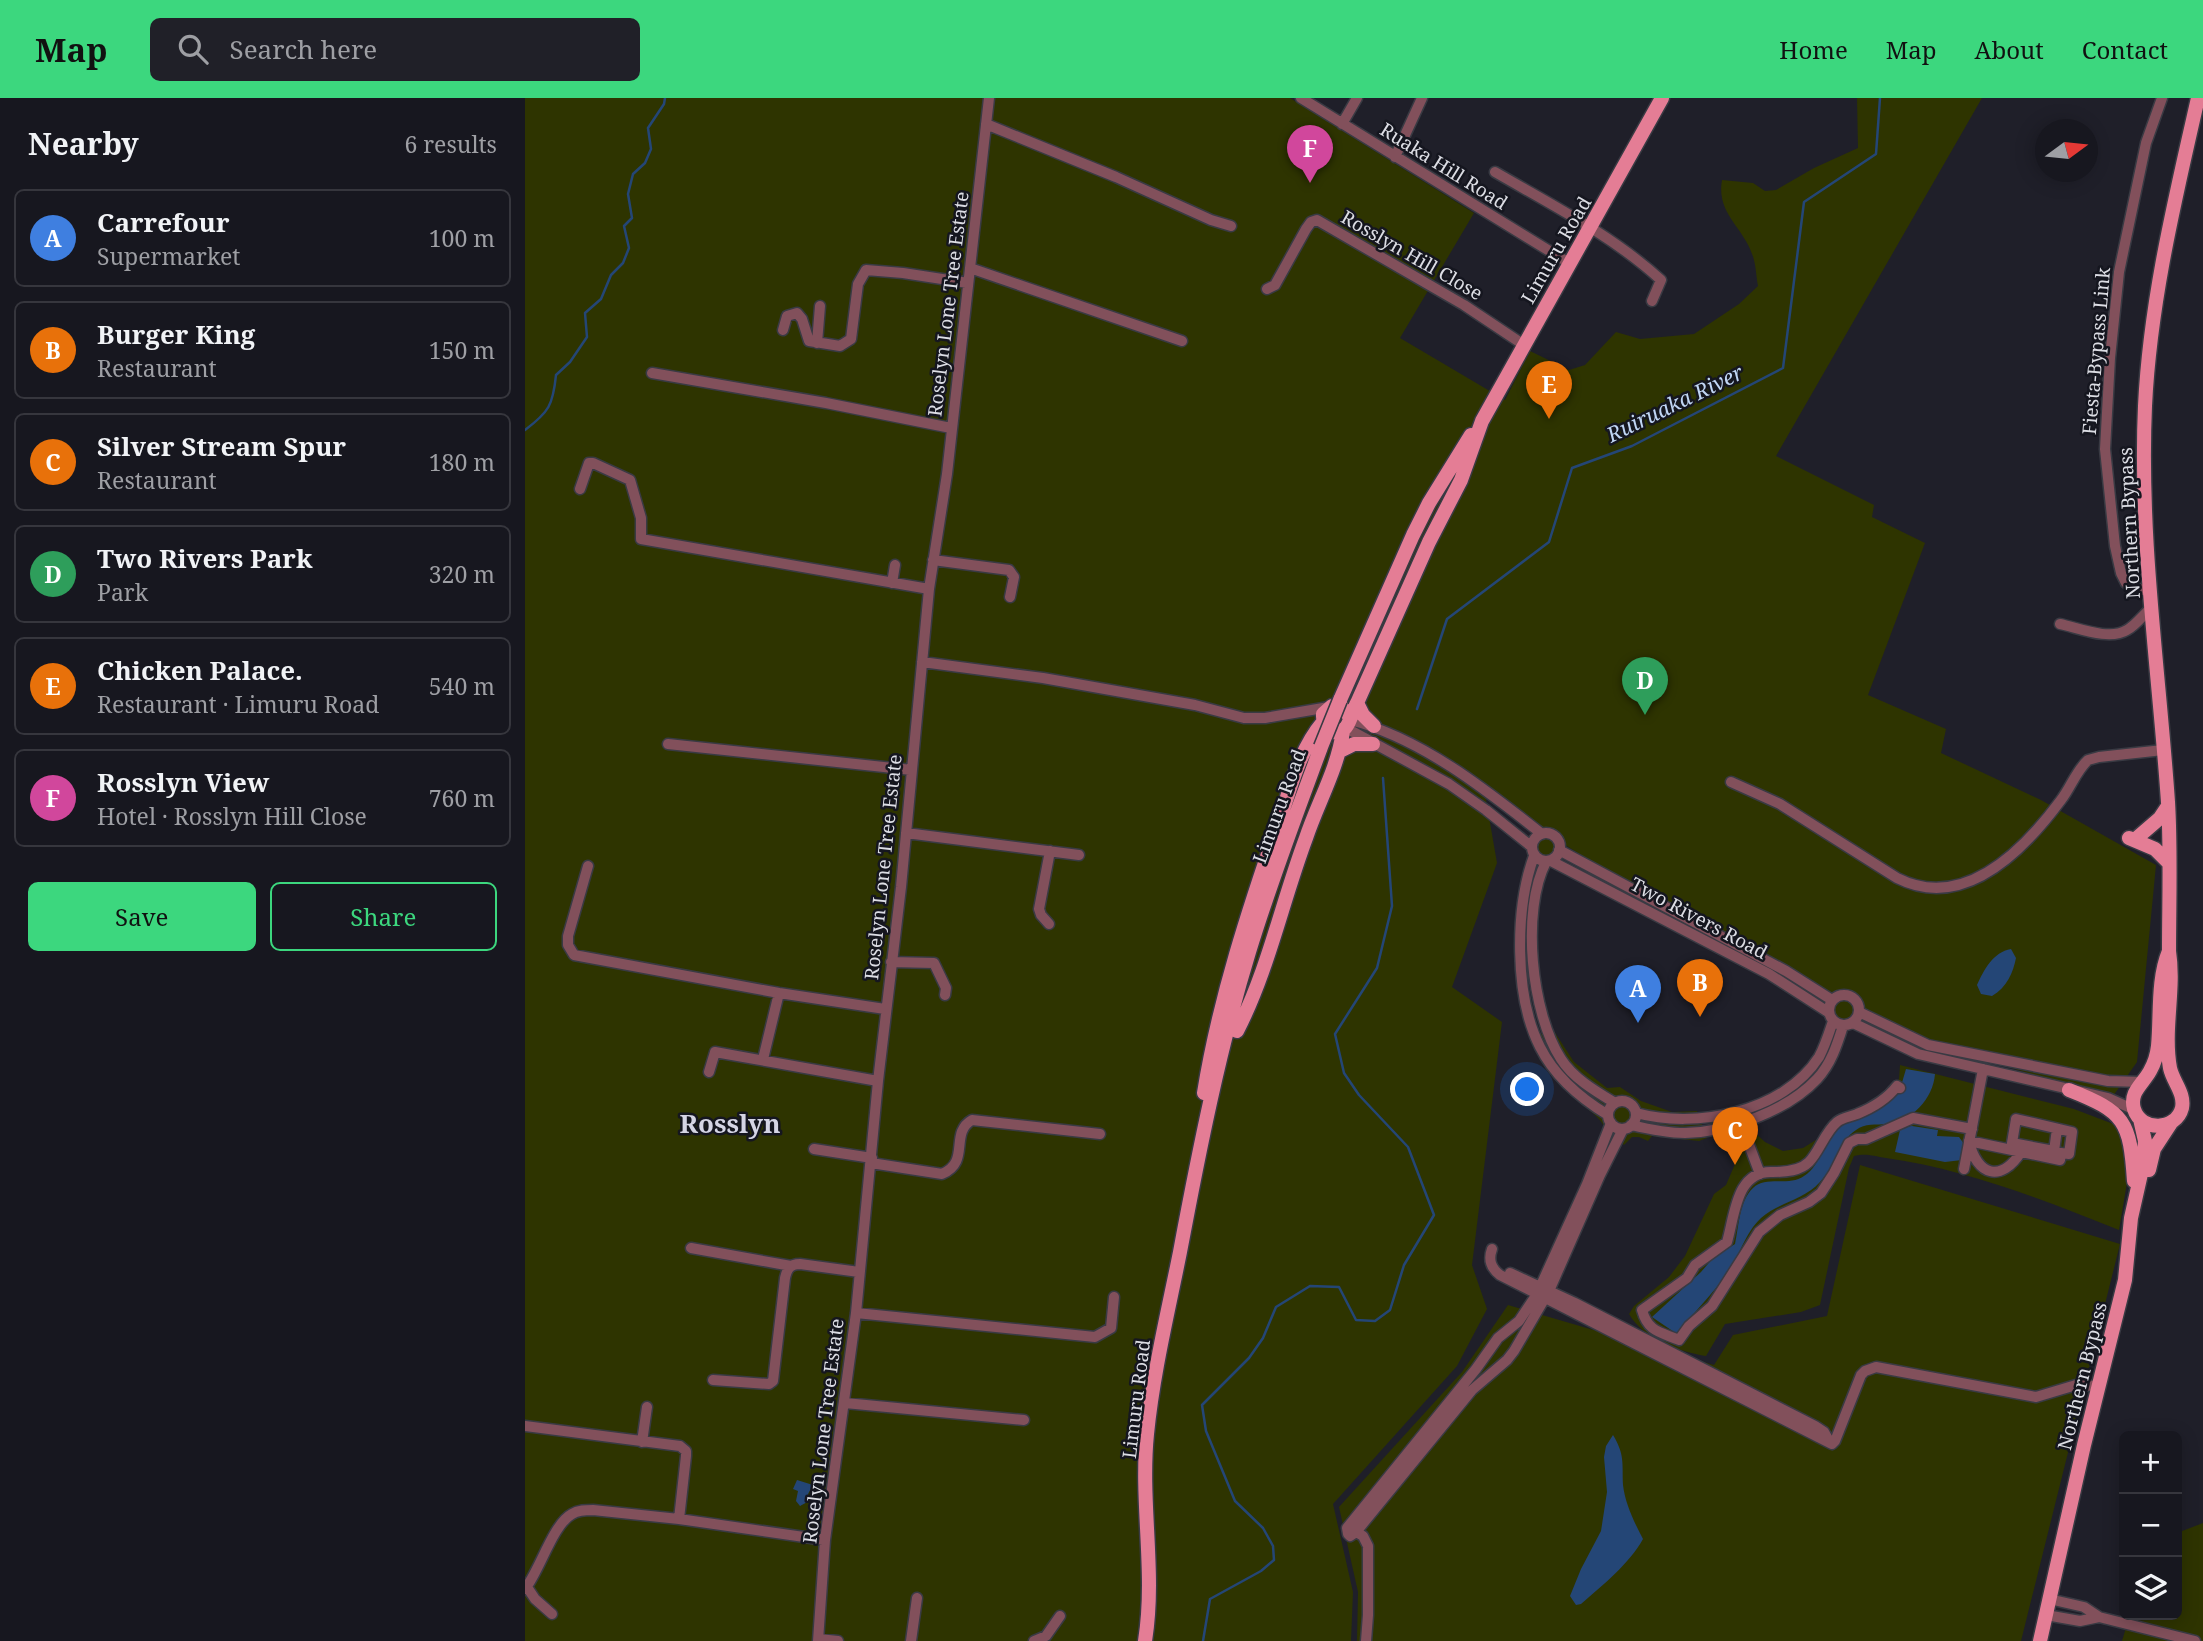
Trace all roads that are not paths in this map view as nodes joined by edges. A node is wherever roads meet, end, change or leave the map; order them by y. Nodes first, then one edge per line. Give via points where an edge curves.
1 (989, 98) edge
2 (1301, 98) edge
3 (1357, 98) edge
4 (1422, 98) edge
5 (1662, 98) edge
6 (2162, 98) edge
7 (2198, 98) edge
8 (986, 124) junction
9 (1342, 124) junction
10 (1395, 157) junction
11 (1495, 172) dead end
12 (1231, 226) dead end
13 (1591, 227) junction
14 (1569, 263) junction
15 (970, 268) junction
16 (968, 283) junction
17 (1268, 289) dead end
18 (1652, 301) dead end
19 (820, 306) dead end
20 (783, 330) dead end
21 (1182, 341) dead end
22 (817, 343) junction
23 (1524, 345) junction
24 (652, 373) dead end
25 (1481, 423) junction
26 (951, 428) junction
27 (580, 489) dead end
28 (933, 560) junction
29 (895, 565) dead end
30 (892, 583) junction
31 (929, 589) junction
32 (2151, 591) junction
33 (1010, 597) dead end
34 (2152, 607) junction
35 (2060, 624) dead end
36 (922, 662) junction
37 (1345, 714) junction
38 (1323, 722) junction
39 (1374, 726) joint
40 (1389, 733) junction
41 (669, 744) dead end
42 (1378, 746) junction
43 (1330, 749) junction
44 (2163, 750) junction
45 (912, 769) junction
46 (1731, 782) dead end
47 (2168, 806) junction
48 (906, 833) junction
49 (1542, 834) junction
50 (1559, 850) junction
51 (1050, 851) junction
52 (1533, 852) junction
53 (1079, 855) dead end
54 (1549, 861) junction
55 (2169, 863) junction
56 (588, 866) dead end
57 (1622, 883) junction
58 (1617, 895) junction
59 (1049, 924) dead end
60 (2169, 951) junction
61 (891, 962) junction
62 (779, 993) junction
63 (945, 995) dead end
64 (1832, 1000) junction
65 (885, 1009) junction
66 (1859, 1012) junction
67 (1839, 1020) junction
68 (1990, 1058) junction
69 (763, 1059) junction
70 (1985, 1069) junction
71 (709, 1072) dead end
72 (2091, 1078) junction
73 (2144, 1080) junction
74 (878, 1081) junction
75 (2175, 1084) junction
76 (1899, 1088) dead end
77 (2069, 1090) junction
78 (2089, 1094) junction
79 (1615, 1103) junction
80 (1917, 1110) dead end
81 (1636, 1113) junction
82 (2138, 1115) junction
83 (1610, 1119) junction
84 (1927, 1119) junction
85 (2171, 1123) junction
86 (1627, 1127) junction
87 (1972, 1129) junction
88 (1745, 1134) dead end
89 (1100, 1135) dead end
90 (1204, 1136) junction
91 (1969, 1141) junction
92 (814, 1149) dead end
93 (2021, 1152) junction
94 (2058, 1152) junction
95 (871, 1160) junction
96 (1964, 1169) dead end
97 (1760, 1174) junction
98 (2135, 1196) junction
99 (1189, 1205) junction
100 (691, 1248) dead end
101 (791, 1266) junction
102 (859, 1272) junction
103 (2125, 1280) junction
104 (1543, 1292) junction
105 (1114, 1297) dead end
106 (856, 1313) junction
107 (713, 1380) dead end
108 (2098, 1386) junction
109 (845, 1402) junction
110 (647, 1407) dead end
111 (1024, 1420) dead end
112 (525, 1426) edge
113 (642, 1442) junction
114 (679, 1519) junction
115 (1356, 1532) junction
116 (825, 1540) junction
117 (526, 1588) edge
118 (917, 1598) dead end
119 (2049, 1599) junction
120 (552, 1614) dead end
121 (2046, 1615) junction
122 (1060, 1616) dead end
123 (2099, 1617) junction
124 (819, 1640) edge
125 (838, 1641) edge
126 (911, 1641) edge
127 (1034, 1641) edge
128 (1145, 1641) edge
129 (1366, 1641) edge
130 (2040, 1641) edge
131 (2195, 1641) edge

1 - 8 street, Roselyn Lone Tree Estate
2 - 9 street, Ruaka Hill Road
3 - 9 street
4 - 10 street
5 - 13 main road, Limuru Road
6 - 32 street, Fiesta-Bypass Link via 2143,154 2119,272 2105,438 2120,573 2133,588
7 - 32 main road, Northern Bypass via 2149,355 2145,473
8 - 12 street
8 - 15 street, Roselyn Lone Tree Estate
9 - 10 street, Ruaka Hill Road
10 - 14 street, Ruaka Hill Road
11 - 13 street
13 - 14 main road, Limuru Road
13 - 18 street via 1661,281
14 - 23 main road, Limuru Road
15 - 16 street, Roselyn Lone Tree Estate
15 - 21 street
16 - 22 street via 866,270 858,284 851,339 840,346
16 - 26 street, Roselyn Lone Tree Estate
17 - 23 street, Rosslyn Hill Close via 1275,285 1306,229 1317,220
19 - 22 street
20 - 22 street via 787,316 796,313 807,340
23 - 25 main road, Limuru Road
24 - 26 street
25 - 37 main road, Limuru Road via 1405,571
25 - 37 main road, Limuru Road via 1429,503
26 - 28 street, Roselyn Lone Tree Estate
27 - 30 street via 589,463 630,480 641,518 641,539
28 - 31 street, Roselyn Lone Tree Estate
28 - 33 street via 1009,570 1014,577
29 - 30 street
30 - 31 street
31 - 36 street, Roselyn Lone Tree Estate
32 - 34 main road, Northern Bypass
34 - 35 street via 2118,634
34 - 44 main road, Northern Bypass
36 - 37 street via 1043,678 1244,718
36 - 45 street, Roselyn Lone Tree Estate
37 - 38 main road, Limuru Road via 1323,713
37 - 38 main road via 1331,731
37 - 39 main road via 1363,715
37 - 42 street
37 - 43 main road, Limuru Road, bridge
37 - 43 main road, Limuru Road
38 - 99 main road, Limuru Road via 1310,737 1270,848 1212,1045
39 - 40 street
40 - 42 street
40 - 49 street via 1459,773
41 - 45 street
42 - 43 main road
42 - 52 street via 1449,784
43 - 90 main road, Limuru Road via 1256,956
43 - 90 main road, Limuru Road via 1293,822 1249,951
44 - 46 street via 2088,760 2043,823 2007,859 1978,877 1931,890 1897,878 1780,804
44 - 47 main road, Northern Bypass
45 - 48 street, Roselyn Lone Tree Estate
47 - 55 main road, Northern Bypass
47 - 55 main road via 2134,837
48 - 51 street
48 - 61 street, Roselyn Lone Tree Estate
49 - 50 street via 1554,836
49 - 52 street via 1535,839
50 - 54 street
50 - 57 street, Two Rivers Road
51 - 53 street
51 - 59 street via 1039,909
52 - 54 street
52 - 83 street via 1519,932 1531,1021 1540,1047 1567,1085
54 - 58 street, Two Rivers Road
54 - 79 street via 1538,877 1533,908 1534,964 1544,1024 1569,1069
55 - 60 main road, Northern Bypass
56 - 62 street via 568,936 574,955
57 - 58 street
57 - 64 street, Two Rivers Road
58 - 67 street, Two Rivers Road via 1769,974
60 - 73 main road, Northern Bypass via 2163,969 2156,1056
60 - 75 main road, Northern Bypass via 2168,1040
61 - 63 street via 934,962
61 - 65 street, Roselyn Lone Tree Estate
62 - 65 street
62 - 69 street
64 - 66 street, Two Rivers Road via 1848,995
64 - 67 street
65 - 74 street, Roselyn Lone Tree Estate
66 - 67 street
66 - 68 street via 1922,1043
67 - 70 street, Two Rivers Road via 1914,1052
67 - 81 street via 1807,1072 1749,1108 1680,1120
67 - 86 street via 1830,1061 1818,1078 1780,1106 1754,1119 1685,1133
68 - 70 street
68 - 72 street
69 - 71 street via 715,1052
69 - 74 street
70 - 77 street, Two Rivers Road
70 - 87 street
72 - 73 street
72 - 78 street
73 - 75 main road via 2162,1077
73 - 82 main road, Northern Bypass via 2133,1097
74 - 95 street, Roselyn Lone Tree Estate
75 - 85 main road, Northern Bypass via 2183,1101
76 - 97 street via 1876,1105 1836,1123 1806,1164 1795,1170
77 - 78 street, Two Rivers Road
77 - 98 main road via 2101,1102 2121,1119 2131,1144
78 - 82 street, Two Rivers Road via 2114,1100
79 - 81 street via 1628,1102
79 - 83 street
80 - 84 street
81 - 86 street
82 - 85 main road via 2151,1125
82 - 98 main road, Northern Bypass via 2145,1141
83 - 86 street
83 - 104 street
84 - 87 street
84 - 97 street via 1913,1118 1849,1143 1821,1193 1759,1232 1712,1306 1679,1340 1655,1331 1645,1322 1642,1310 1727,1242 1740,1193
85 - 103 main road via 2154,1149
86 - 104 street via 1619,1133
87 - 91 street
88 - 97 street
89 - 95 street via 972,1120 962,1129 956,1164 947,1172
90 - 99 main road, Limuru Road
91 - 93 street
91 - 93 street via 1976,1160 1991,1172 2004,1171
91 - 96 street
92 - 95 street
93 - 94 street via 2060,1160
94 - 94 street via 2069,1154 2072,1132 2016,1119 2012,1143
95 - 102 street, Roselyn Lone Tree Estate
98 - 103 main road, Northern Bypass
99 - 128 main road, Limuru Road via 1147,1437 1149,1606
100 - 101 street
101 - 102 street
101 - 107 street via 785,1278 773,1381
102 - 106 street, Roselyn Lone Tree Estate
103 - 108 main road, Northern Bypass
104 - 104 street via 1500,1275 1490,1261 1492,1249 1499,1267
104 - 108 street via 1815,1426 1832,1444 1861,1375 1876,1367 2036,1397 2076,1385
104 - 115 street via 1514,1351 1472,1390
104 - 115 street via 1490,1348 1346,1532 1350,1536
105 - 106 street via 1111,1328 1095,1337
106 - 109 street, Roselyn Lone Tree Estate
108 - 119 main road, Northern Bypass
109 - 111 street
109 - 116 street, Roselyn Lone Tree Estate
110 - 113 street
112 - 113 street
113 - 114 street via 673,1444 686,1451
114 - 116 street
114 - 117 street via 575,1512 561,1524
115 - 129 street via 1368,1546
116 - 124 street, Roselyn Lone Tree Estate
117 - 120 street
118 - 126 street
119 - 121 main road, Northern Bypass
119 - 123 street via 2084,1607
121 - 123 street via 2080,1621
121 - 130 main road, Northern Bypass
122 - 127 street via 1046,1636
123 - 131 street
124 - 125 street

